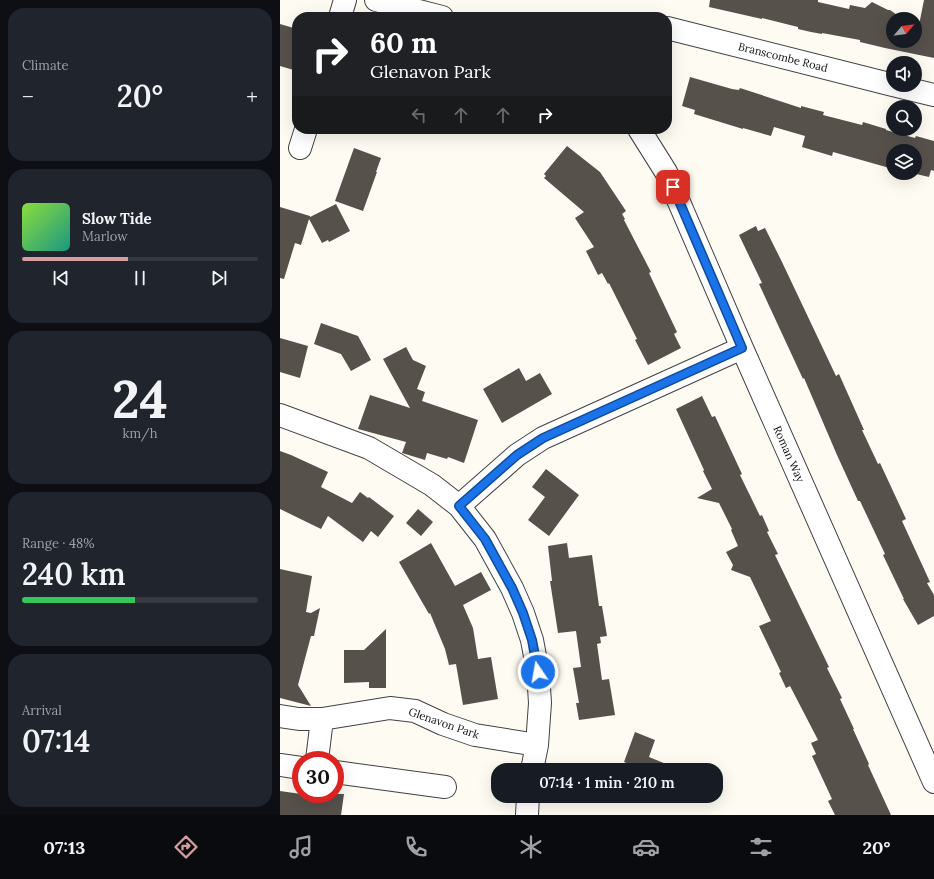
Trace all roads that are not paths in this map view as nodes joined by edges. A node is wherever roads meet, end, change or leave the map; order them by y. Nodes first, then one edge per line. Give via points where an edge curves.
1 (345, 0) edge
2 (376, 0) edge
3 (341, 12) edge
4 (423, 12) edge
5 (672, 32) edge
6 (886, 83) edge
7 (922, 92) edge
8 (934, 95) edge
9 (642, 134) edge
10 (742, 348) junction
11 (280, 415) edge
12 (459, 506) junction
13 (280, 716) edge
14 (322, 719) junction
15 (537, 745) junction
16 (317, 751) edge
17 (533, 763) edge
18 (280, 765) edge
19 (292, 767) edge
20 (344, 773) edge
21 (934, 782) edge
22 (444, 787) dead end
23 (528, 803) edge
24 (527, 815) edge

1 - 3 street
2 - 4 street
5 - 6 street, Branscombe Road
7 - 8 street, Branscombe Road
9 - 10 street, Roman Way via 666,172
10 - 12 street via 543,438 517,455
10 - 21 street, Roman Way
11 - 12 street via 369,448 432,485
12 - 15 street via 485,539 512,588 532,640 540,703
13 - 14 street, Glenavon Park
14 - 15 street, Glenavon Park via 390,708 415,711 475,735
14 - 16 street
15 - 17 street
18 - 19 street
20 - 22 street
23 - 24 street

